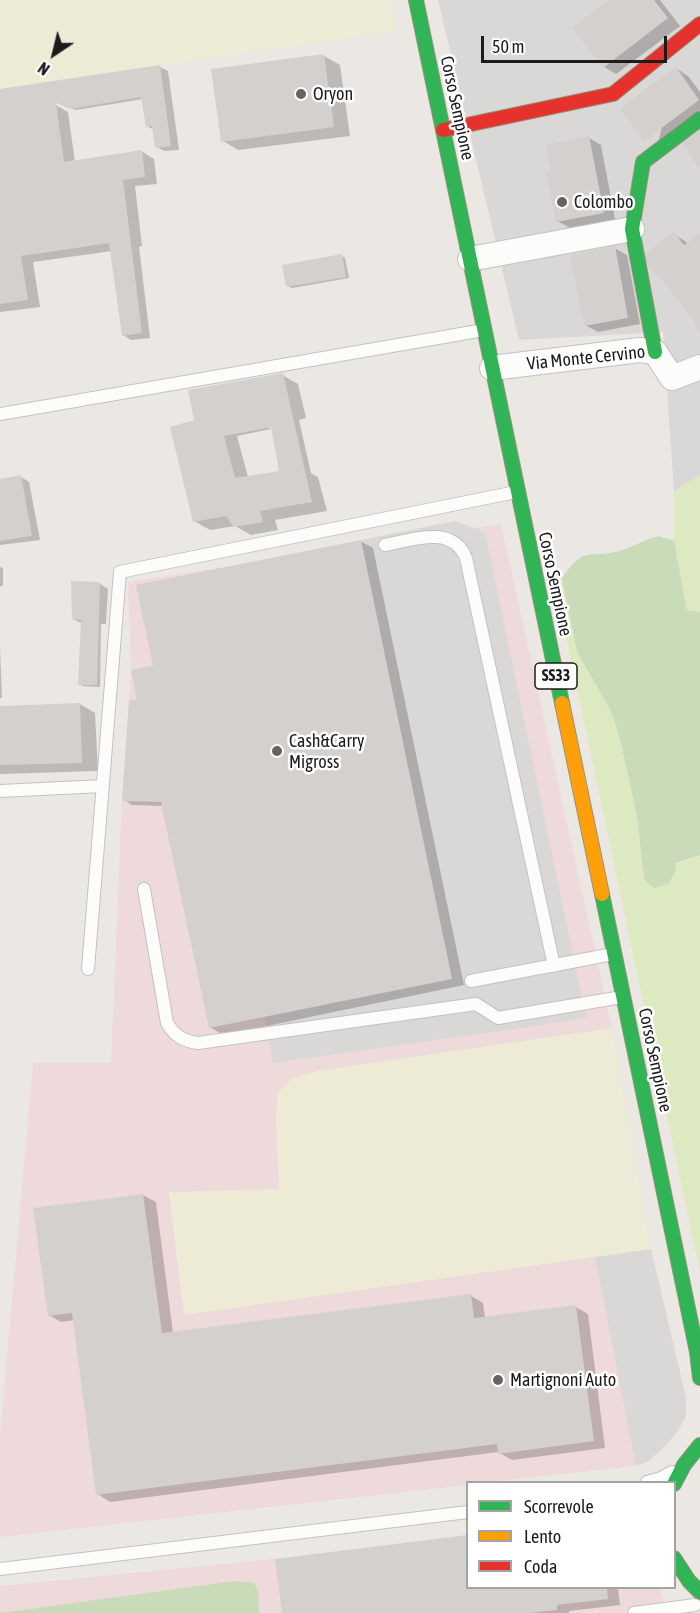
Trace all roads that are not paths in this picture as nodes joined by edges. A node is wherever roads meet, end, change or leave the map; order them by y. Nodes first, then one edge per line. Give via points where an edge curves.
1 (416, 0) edge
2 (700, 24) edge
3 (700, 119) edge
4 (443, 130) junction
5 (632, 229) junction
6 (470, 259) junction
7 (484, 330) junction
8 (655, 352) junction
9 (700, 367) edge
10 (492, 368) junction
11 (0, 414) edge
12 (518, 492) junction
13 (385, 545) dead end
14 (103, 786) junction
15 (0, 790) edge
16 (144, 889) dead end
17 (614, 954) junction
18 (555, 966) junction
19 (88, 969) dead end
20 (471, 981) dead end
21 (624, 997) junction
22 (698, 1354) edge
23 (700, 1378) edge
24 (700, 1431) edge
25 (698, 1447) edge
26 (684, 1465) junction
27 (650, 1481) edge
28 (676, 1482) edge
29 (466, 1512) edge
30 (676, 1560) edge
31 (0, 1569) edge
32 (698, 1603) edge
33 (634, 1613) edge

1 - 4 main road, Corso Sempione / SS33
2 - 4 main road via 614,94
3 - 5 main road via 643,162
4 - 6 main road, Corso Sempione / SS33
5 - 6 street
5 - 8 main road
6 - 7 main road, Corso Sempione / SS33
7 - 10 main road, Corso Sempione / SS33
7 - 11 lane
8 - 9 street, Via Monte Cervino via 672,378
8 - 10 street, Via Monte Cervino via 640,350
10 - 12 main road, Corso Sempione / SS33
12 - 14 lane via 120,572
12 - 17 main road, Corso Sempione / SS33
13 - 18 lane via 444,537 457,544 466,558
14 - 15 lane
14 - 19 lane
16 - 21 lane via 167,1023 174,1034 186,1041 476,1004 498,1018
17 - 18 lane
17 - 21 main road, Corso Sempione / SS33
18 - 20 lane
21 - 22 main road, Corso Sempione / SS33
22 - 23 main road, SS33
24 - 25 main road
25 - 26 main road
26 - 27 lane
26 - 28 main road
29 - 31 lane
30 - 32 main road
32 - 33 lane

